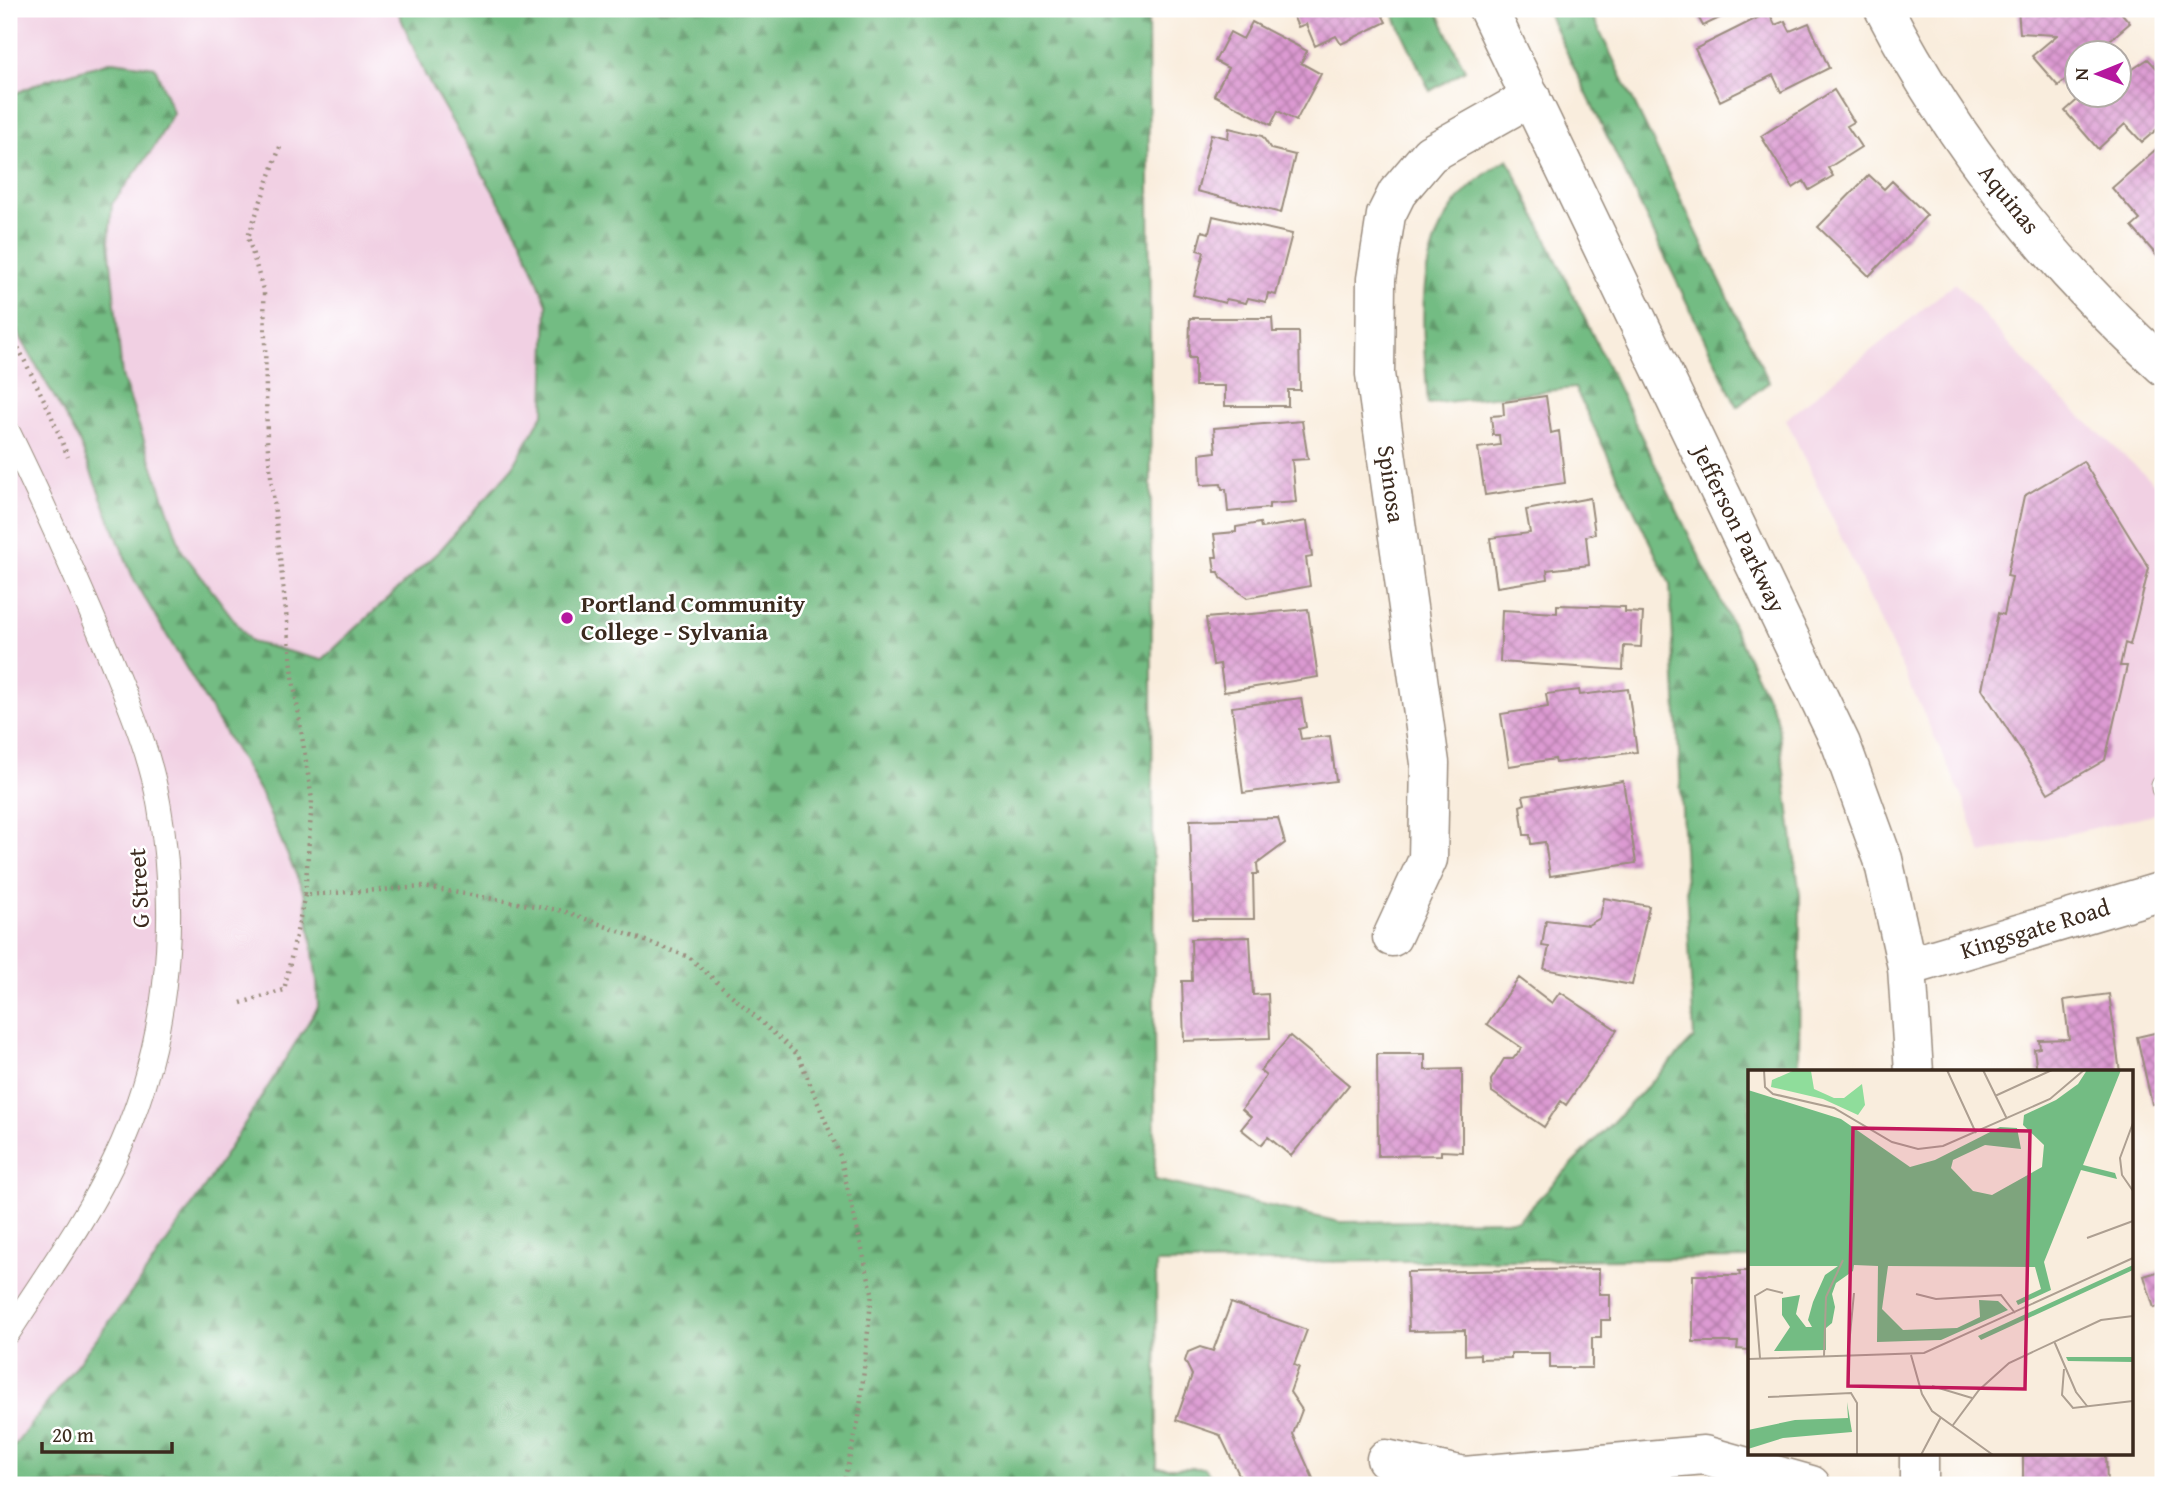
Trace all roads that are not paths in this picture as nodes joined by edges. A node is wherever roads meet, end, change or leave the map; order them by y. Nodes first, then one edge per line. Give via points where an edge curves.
1 (1488, 9) edge
2 (1884, 9) edge
3 (1531, 97) junction
4 (2163, 366) edge
5 (9, 433) edge
6 (14, 457) edge
7 (2163, 891) edge
8 (1392, 937) dead end
9 (1907, 967) junction
10 (1914, 1070) edge
11 (9, 1332) edge
12 (1919, 1456) edge
13 (1386, 1459) dead end
14 (1811, 1485) edge
15 (1919, 1485) edge

1 - 3 street, Jefferson Parkway
2 - 4 street, Aquinas via 1960,137 2079,284
3 - 8 street, Spinosa via 1430,154 1397,193 1386,215 1376,279 1375,374 1430,763 1428,859
3 - 9 street, Jefferson Parkway via 1841,744 1883,859
5 - 6 lane, G Street
6 - 11 lane, G Street via 90,610 140,732 167,865 168,935 163,1007 144,1086 114,1160 81,1221
7 - 9 street, Kingsgate Road
9 - 10 street, Jefferson Parkway
12 - 15 street
13 - 14 street via 1464,1476 1704,1455

